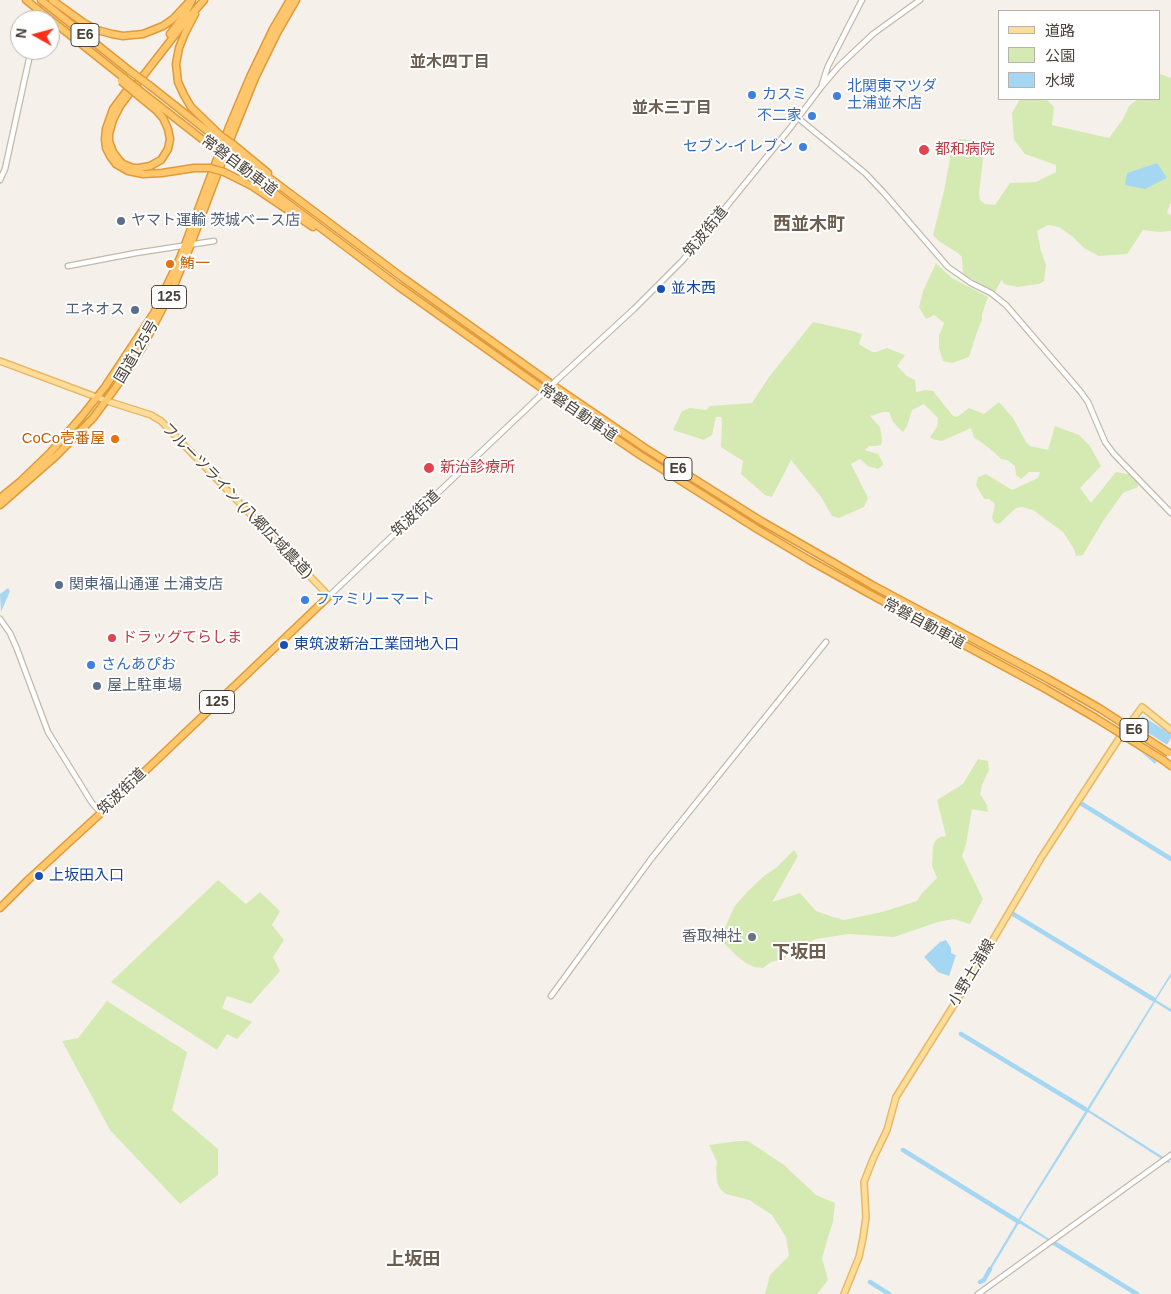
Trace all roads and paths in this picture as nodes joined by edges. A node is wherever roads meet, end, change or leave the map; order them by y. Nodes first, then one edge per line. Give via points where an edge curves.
1 (26, 0) edge
2 (41, 0) edge
3 (52, 0) edge
4 (191, 0) edge
5 (285, 0) edge
6 (290, 0) edge
7 (296, 0) edge
8 (862, 0) edge
9 (920, 0) edge
10 (203, 2) edge
11 (273, 29) junction
12 (832, 59) junction
13 (29, 60) edge
14 (839, 66) junction
15 (827, 71) junction
16 (830, 77) junction
17 (822, 86) junction
18 (141, 95) junction
19 (798, 118) junction
20 (221, 138) junction
21 (0, 180) edge
22 (214, 241) dead end
23 (188, 245) junction
24 (354, 253) junction
25 (68, 266) dead end
26 (0, 361) edge
27 (98, 397) junction
28 (107, 400) junction
29 (0, 498) edge
30 (0, 505) edge
31 (1171, 513) edge
32 (328, 597) junction
33 (0, 619) edge
34 (826, 642) dead end
35 (1171, 730) edge
36 (1170, 753) edge
37 (1171, 766) edge
38 (101, 812) junction
39 (0, 908) edge
40 (551, 996) dead end
41 (1171, 1156) edge
42 (844, 1294) edge
43 (978, 1294) edge

1 - 18 highway, 常磐自動車道 / E6, bridge
2 - 20 highway, 常磐自動車道 / E6, bridge
3 - 4 highway via 97,30 123,36 143,34 163,26
4 - 24 highway, bridge via 185,14 113,110 106,129 106,144 113,160 132,172 149,174 194,168 224,172 252,186
5 - 11 highway
6 - 11 highway, 国道125号 / 125
7 - 23 highway, 国道125号 / 125 via 248,94
8 - 12 street
9 - 14 street, 筑波街道 via 873,34
10 - 18 highway via 120,106 113,120 109,134 113,152 133,168 150,166 161,160 170,139 163,118
10 - 20 highway via 179,48 177,78 191,107
11 - 23 highway, 国道125号 / 125 via 241,96
12 - 14 street
12 - 15 street
13 - 21 street via 6,168
14 - 16 street, 筑波街道
15 - 16 street
15 - 17 street
16 - 17 street, 筑波街道
17 - 19 street, 筑波街道
18 - 24 highway, 常磐自動車道 / E6, bridge
19 - 31 street via 865,173 948,267 1006,305 1088,402 1105,442 1114,454
19 - 32 street, 筑波街道, bridge via 683,260
20 - 36 highway, 常磐自動車道 / E6, bridge via 403,278 645,448 761,521 872,585 1048,679
22 - 23 street
23 - 25 street
23 - 27 highway, 国道125号 / 125 via 154,312
23 - 28 highway, 国道125号 / 125 via 173,288 147,340
24 - 37 highway, 常磐自動車道 / E6, bridge via 558,400 757,529 868,594 1094,717
26 - 27 main road, フルーツライン (八郷広域農道)
27 - 28 main road, フルーツライン (八郷広域農道)
27 - 29 highway, 国道125号 / 125 via 50,452
28 - 30 highway, 国道125号 / 125 via 56,456
28 - 32 main road, フルーツライン (八郷広域農道) via 162,421
32 - 38 highway, 筑波街道 / 125
33 - 38 street via 17,649 48,732 92,803
34 - 40 street via 651,859
35 - 42 main road, 小野土浦線 via 1142,707 1041,858 896,1097 887,1130 864,1182 866,1217 863,1238
38 - 39 highway, 筑波街道 / 125
41 - 43 street

